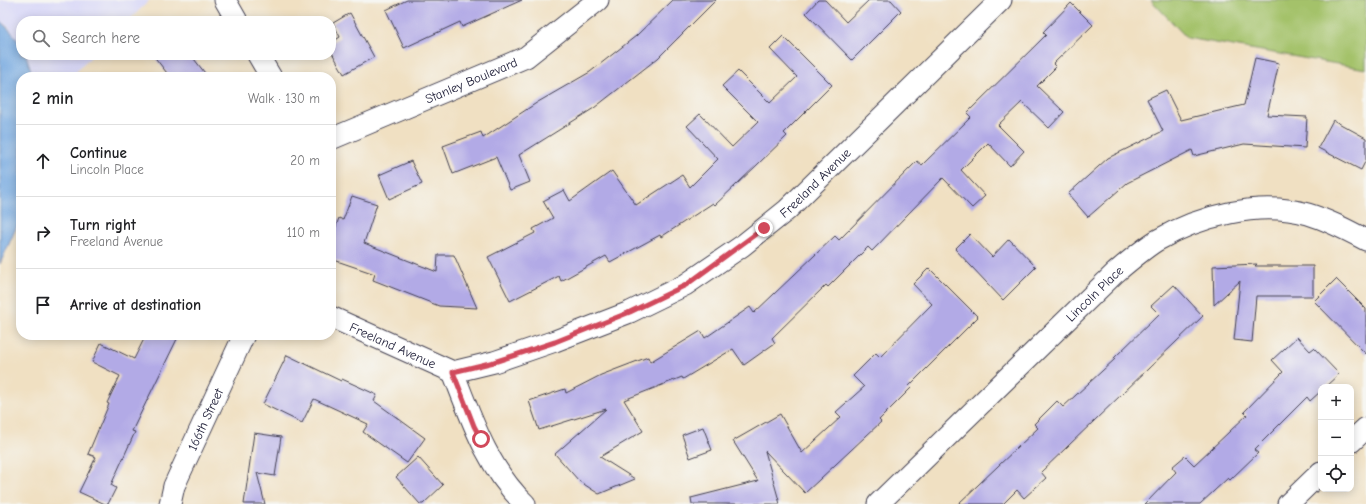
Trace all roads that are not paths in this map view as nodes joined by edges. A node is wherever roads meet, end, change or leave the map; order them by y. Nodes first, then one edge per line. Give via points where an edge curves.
1 (225, 0) edge
2 (598, 0) edge
3 (1001, 0) edge
4 (234, 16) edge
5 (261, 60) edge
6 (268, 72) edge
7 (336, 137) edge
8 (1366, 240) edge
9 (336, 319) edge
10 (242, 340) edge
11 (453, 372) junction
12 (1366, 428) edge
13 (1354, 439) edge
14 (1318, 475) edge
15 (170, 504) edge
16 (525, 504) edge
17 (878, 504) edge
18 (1288, 504) edge

1 - 4 street
2 - 7 street, Stanley Boulevard via 526,57
3 - 11 street, Freeland Avenue via 787,210 742,246 686,285 630,312 555,342
5 - 6 street
8 - 17 street, Lincoln Place via 1336,224 1307,214 1273,209 1244,210 1201,220 1156,242 1115,273
9 - 11 street, Freeland Avenue
10 - 15 street, 166th Street via 174,486
11 - 16 street via 474,426 496,467
12 - 13 street
14 - 18 street

